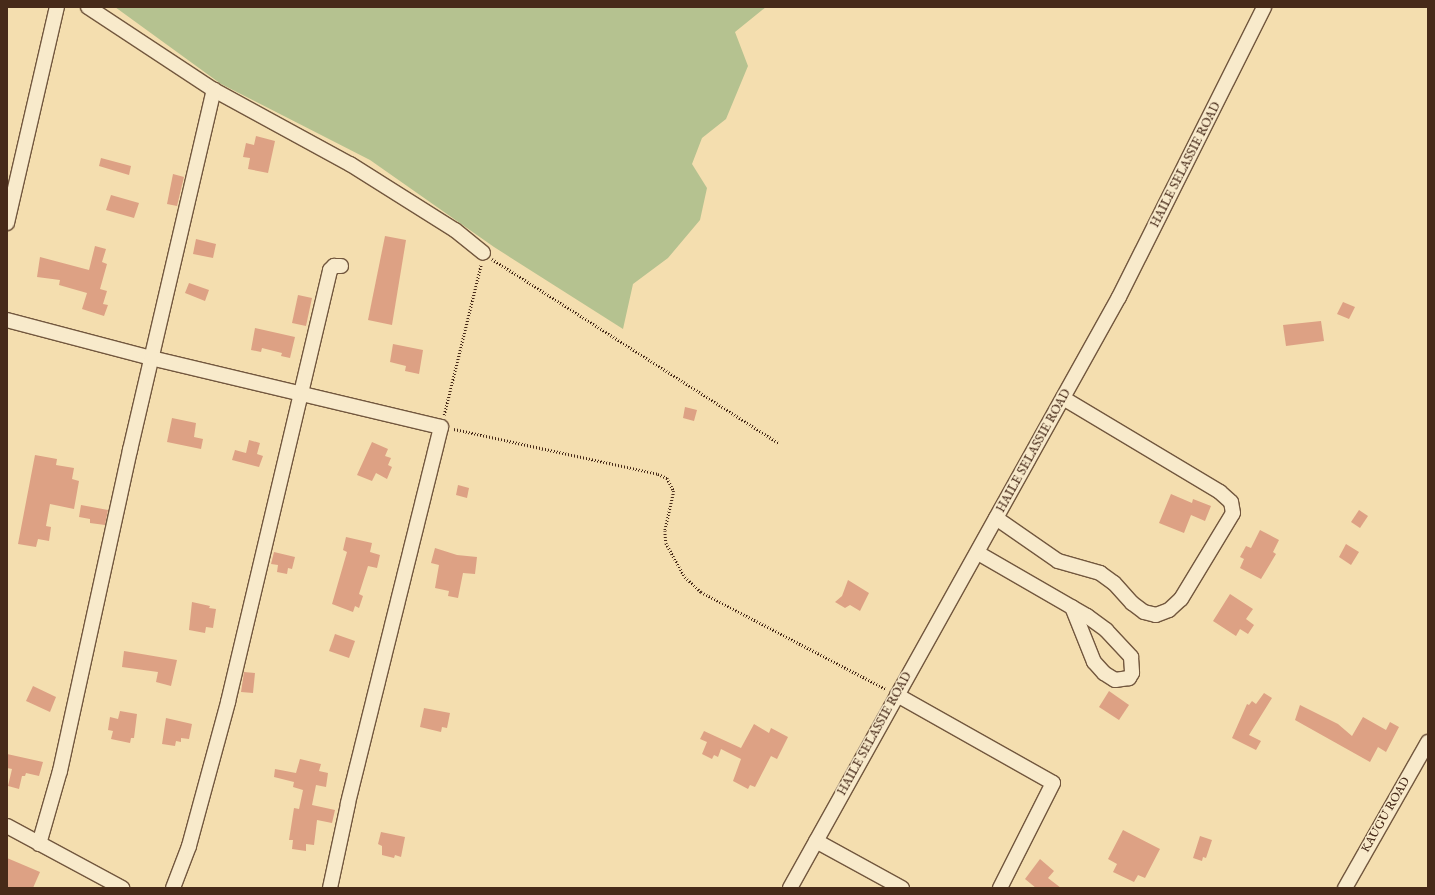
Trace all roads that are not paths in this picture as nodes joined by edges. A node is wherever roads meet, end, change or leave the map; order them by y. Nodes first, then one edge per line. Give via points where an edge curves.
1 (57, 7) edge
2 (88, 7) edge
3 (1264, 7) edge
4 (214, 90) junction
5 (7, 223) edge
6 (483, 252) road end
7 (340, 266) dead end
8 (7, 320) edge
9 (152, 358) junction
10 (300, 394) junction
11 (1063, 398) junction
12 (996, 518) junction
13 (978, 553) junction
14 (1072, 607) junction
15 (897, 695) junction
16 (1428, 742) edge
17 (7, 826) edge
18 (816, 841) junction
19 (39, 844) junction
20 (122, 888) edge
21 (174, 888) edge
22 (330, 888) edge
23 (790, 888) edge
24 (902, 888) edge
25 (1000, 888) edge
26 (1345, 888) edge

1 - 5 street
2 - 4 street
3 - 11 street, HAILE SELASSIE ROAD via 1119,297
4 - 6 street via 350,164 455,230
4 - 9 street
7 - 10 street via 334,266 330,270
8 - 9 street
9 - 10 street
9 - 19 street via 60,771
10 - 21 street via 228,702 189,846
10 - 22 street via 441,427 348,804
11 - 12 street, HAILE SELASSIE ROAD
11 - 12 street via 1220,492 1232,502 1233,513 1181,599 1169,610 1156,615 1144,612 1100,573 1058,561
12 - 13 street, HAILE SELASSIE ROAD
13 - 14 street
13 - 15 street, HAILE SELASSIE ROAD
14 - 14 street via 1120,642 1131,657 1132,673 1129,678 1115,680 1094,662
15 - 18 street, HAILE SELASSIE ROAD
15 - 25 street via 1052,783
16 - 26 street, KAUGU ROAD
17 - 19 street
18 - 23 street, HAILE SELASSIE ROAD
18 - 24 street
19 - 20 street

